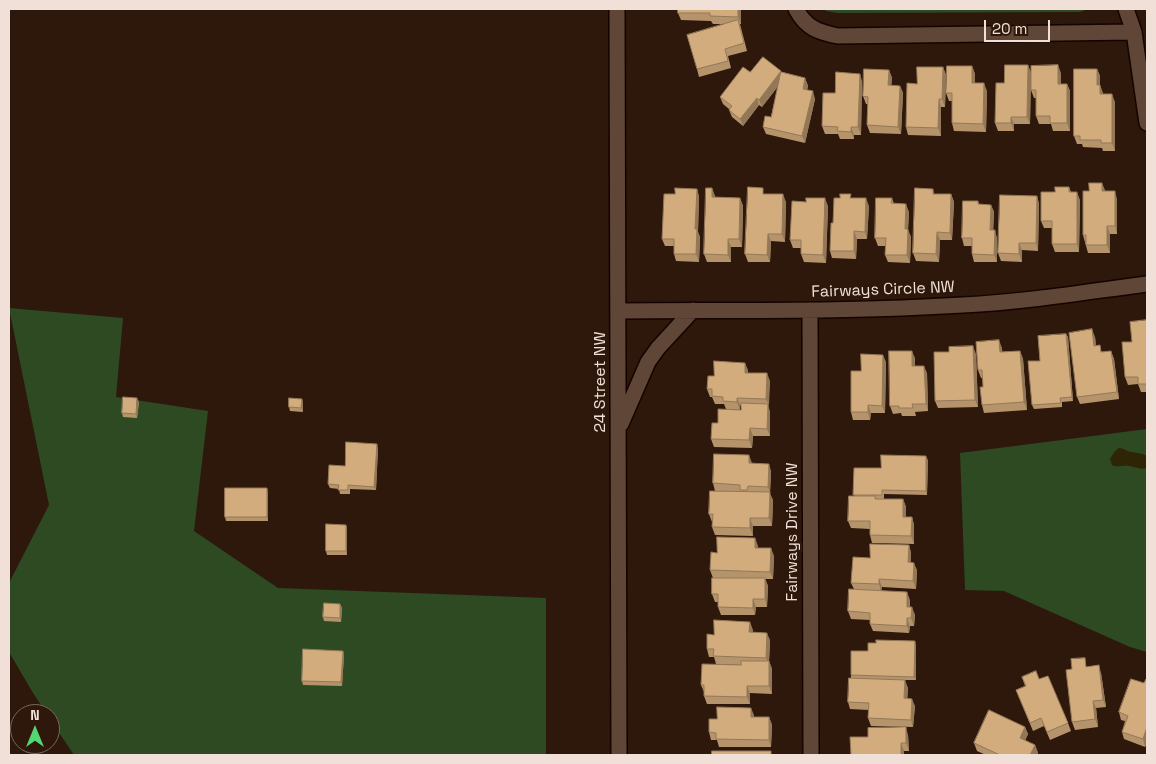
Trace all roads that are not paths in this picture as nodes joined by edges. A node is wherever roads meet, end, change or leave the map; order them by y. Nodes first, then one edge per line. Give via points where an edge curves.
1 (617, 9) edge
2 (796, 9) edge
3 (1126, 9) edge
4 (1134, 32) junction
5 (1147, 123) edge
6 (1147, 284) edge
7 (693, 310) junction
8 (810, 310) junction
9 (618, 312) junction
10 (619, 430) junction
11 (619, 755) edge
12 (811, 755) edge

1 - 9 street, 24 Street NW
2 - 4 street via 810,26 822,33 838,36
3 - 4 street
4 - 5 street
6 - 8 street, Fairways Circle NW via 964,305
7 - 8 street, Fairways Circle NW
7 - 9 street, Fairways Circle NW
7 - 10 street via 648,362
8 - 12 street, Fairways Drive NW
9 - 10 street, 24 Street NW
10 - 11 street, 24 Street NW

